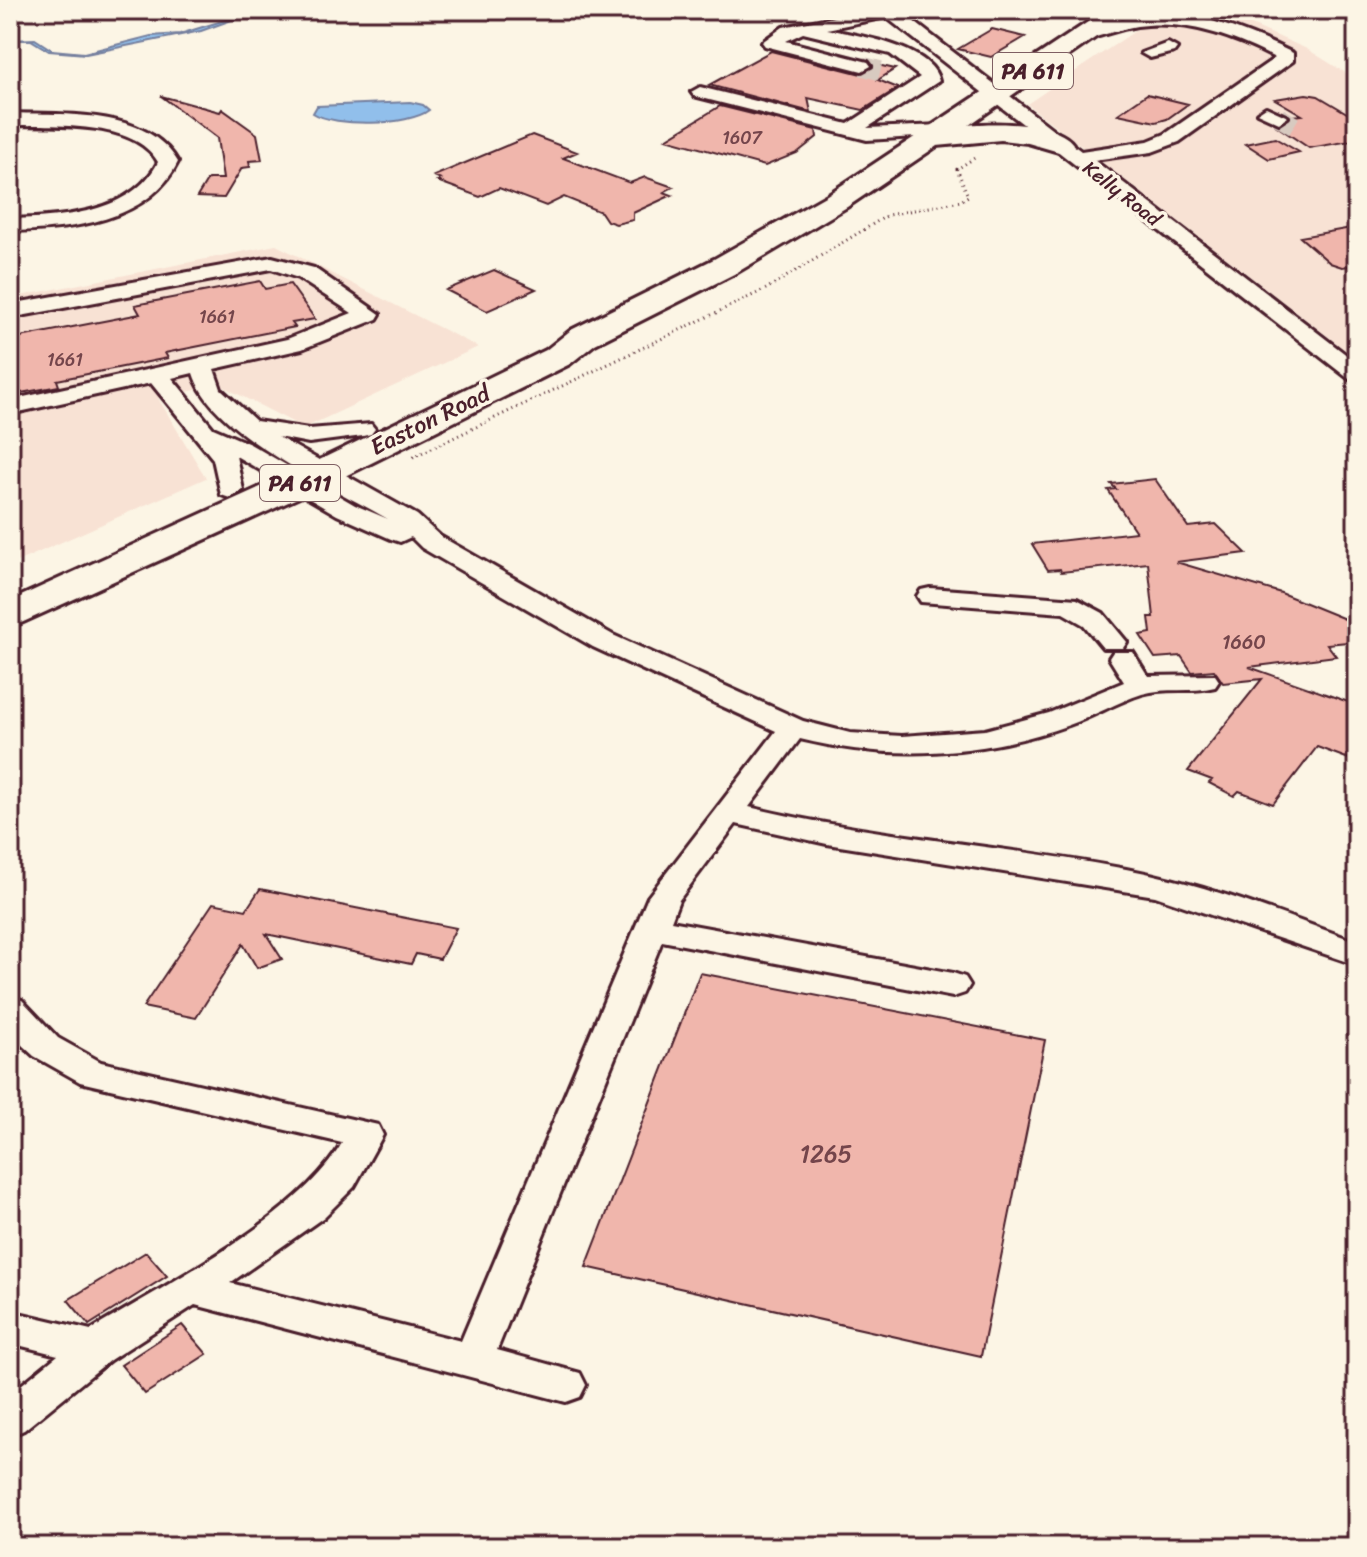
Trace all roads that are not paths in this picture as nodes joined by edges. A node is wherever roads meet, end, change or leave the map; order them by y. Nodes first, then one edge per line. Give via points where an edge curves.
1 (889, 10) edge
2 (1123, 10) edge
3 (1155, 10) edge
4 (803, 28) junction
5 (1088, 34) junction
6 (1181, 38) junction
7 (942, 52) junction
8 (1150, 53) dead end
9 (862, 66) tunnel mouth
10 (903, 67) junction
11 (700, 92) dead end
12 (997, 95) junction
13 (10, 119) edge
14 (859, 132) junction
15 (931, 139) junction
16 (1068, 150) junction
17 (885, 170) junction
18 (10, 225) edge
19 (10, 311) edge
20 (583, 337) junction
21 (202, 366) junction
22 (1357, 374) edge
23 (158, 376) junction
24 (10, 407) edge
25 (243, 421) junction
26 (363, 429) junction
27 (207, 434) junction
28 (300, 470) junction
29 (230, 490) junction
30 (10, 591) edge
31 (930, 596) dead end
32 (10, 616) edge
33 (1205, 681) dead end
34 (1140, 685) junction
35 (793, 728) junction
36 (729, 812) junction
37 (651, 928) junction
38 (1357, 954) edge
39 (953, 985) dead end
40 (10, 1009) edge
41 (190, 1288) junction
42 (10, 1327) edge
43 (96, 1348) junction
44 (473, 1361) junction
45 (566, 1385) dead end
46 (10, 1418) edge

1 - 4 street
1 - 7 street, Kelly Road
2 - 5 highway, Easton Road / PA 611
3 - 6 street
4 - 9 street via 771,42
4 - 10 street via 896,50
5 - 6 street via 1137,21
5 - 12 highway, Easton Road / PA 611
6 - 8 street
6 - 16 street via 1246,36 1287,57 1172,138 1152,146
7 - 10 street
7 - 12 street, Kelly Road
10 - 14 street via 919,89
11 - 14 street
12 - 15 highway, Easton Road / PA 611
12 - 16 street, Kelly Road
13 - 18 street via 127,130 160,146 168,162 154,187 115,208 74,219
14 - 15 street
14 - 17 street via 883,147
15 - 16 highway via 1003,130 1028,133
15 - 17 highway, Easton Road / PA 611
16 - 22 street, Kelly Road
17 - 20 highway, Easton Road / PA 611 via 787,233
19 - 21 street via 272,263 306,273 369,314 294,344
20 - 26 highway, Easton Road / PA 611 via 530,351
20 - 28 highway, Easton Road / PA 611 via 558,357
21 - 23 street
21 - 25 street via 210,392
23 - 24 street
23 - 27 street
25 - 26 street via 309,436
25 - 28 street
26 - 28 highway, Easton Road / PA 611
27 - 28 street
27 - 29 street via 225,458
28 - 29 highway, Easton Road / PA 611
28 - 32 highway, Easton Road / PA 611
28 - 35 street via 393,532 431,542 603,641
29 - 30 highway, Easton Road / PA 611
31 - 34 street via 1067,605 1094,618
33 - 34 street
34 - 35 street via 1059,719 986,739 902,745 850,742
35 - 36 street
36 - 37 street via 664,897
36 - 38 street via 833,835 1129,880 1257,917
37 - 39 street
37 - 44 street
40 - 41 street via 20,1025 57,1055 92,1073 365,1135 341,1177 311,1207
41 - 43 street
41 - 44 street
42 - 43 street
43 - 46 street
44 - 45 street

